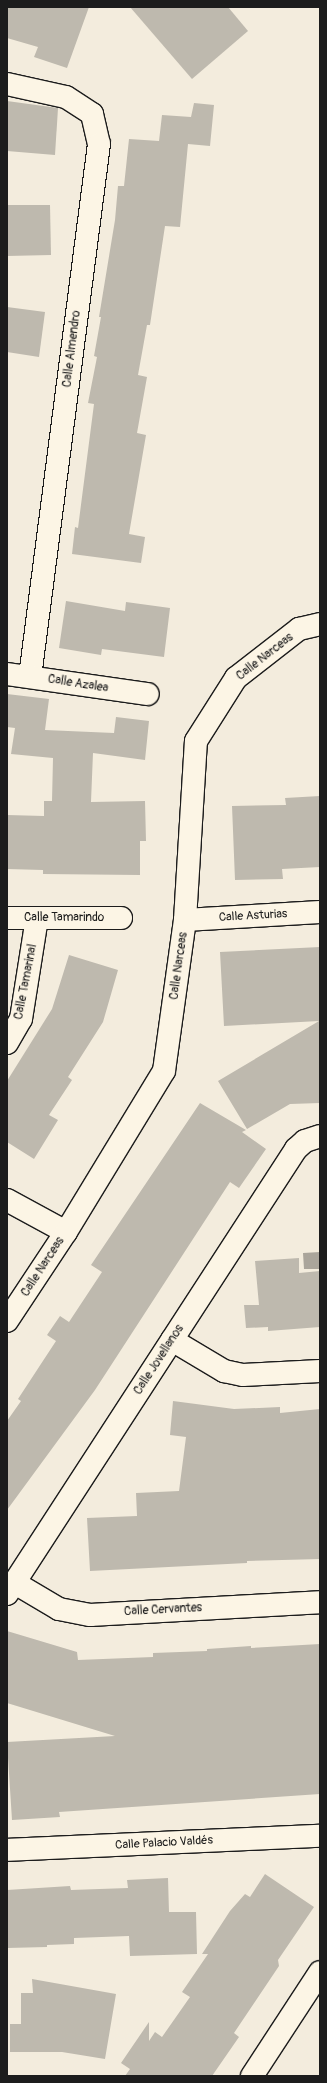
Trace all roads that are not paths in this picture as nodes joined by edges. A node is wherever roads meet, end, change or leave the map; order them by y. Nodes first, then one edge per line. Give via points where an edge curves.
1 (7, 84) edge
2 (320, 624) edge
3 (7, 674) edge
4 (30, 676) junction
5 (148, 694) dead end
6 (320, 912) edge
7 (7, 918) edge
8 (37, 918) junction
9 (121, 918) dead end
10 (185, 920) junction
11 (7, 1043) edge
12 (320, 1136) edge
13 (7, 1200) edge
14 (66, 1232) junction
15 (7, 1322) edge
16 (172, 1340) junction
17 (320, 1371) edge
18 (11, 1589) edge
19 (320, 1602) edge
20 (320, 1836) edge
21 (7, 1850) edge
22 (320, 1972) edge
23 (252, 2076) edge

1 - 4 street, Calle Almendro via 66,96 92,114 99,144
2 - 10 street, Calle Narceas via 299,629 236,678 196,741
3 - 4 street, Calle Azalea
4 - 5 street, Calle Azalea
6 - 10 street, Calle Asturias
7 - 8 street, Calle Tamarindo
8 - 9 street, Calle Tamarindo
8 - 11 street, Calle Tamarinal via 21,1019
10 - 14 street, Calle Narceas via 164,1071
12 - 16 street, Calle Jovellanos via 305,1141 296,1149
13 - 14 street
14 - 15 street, Calle Narceas
16 - 17 street via 207,1362 243,1375
16 - 18 street, Calle Jovellanos
18 - 19 street, Calle Cervantes via 59,1609 90,1615
20 - 21 street, Calle Palacio Valdés
22 - 23 street

